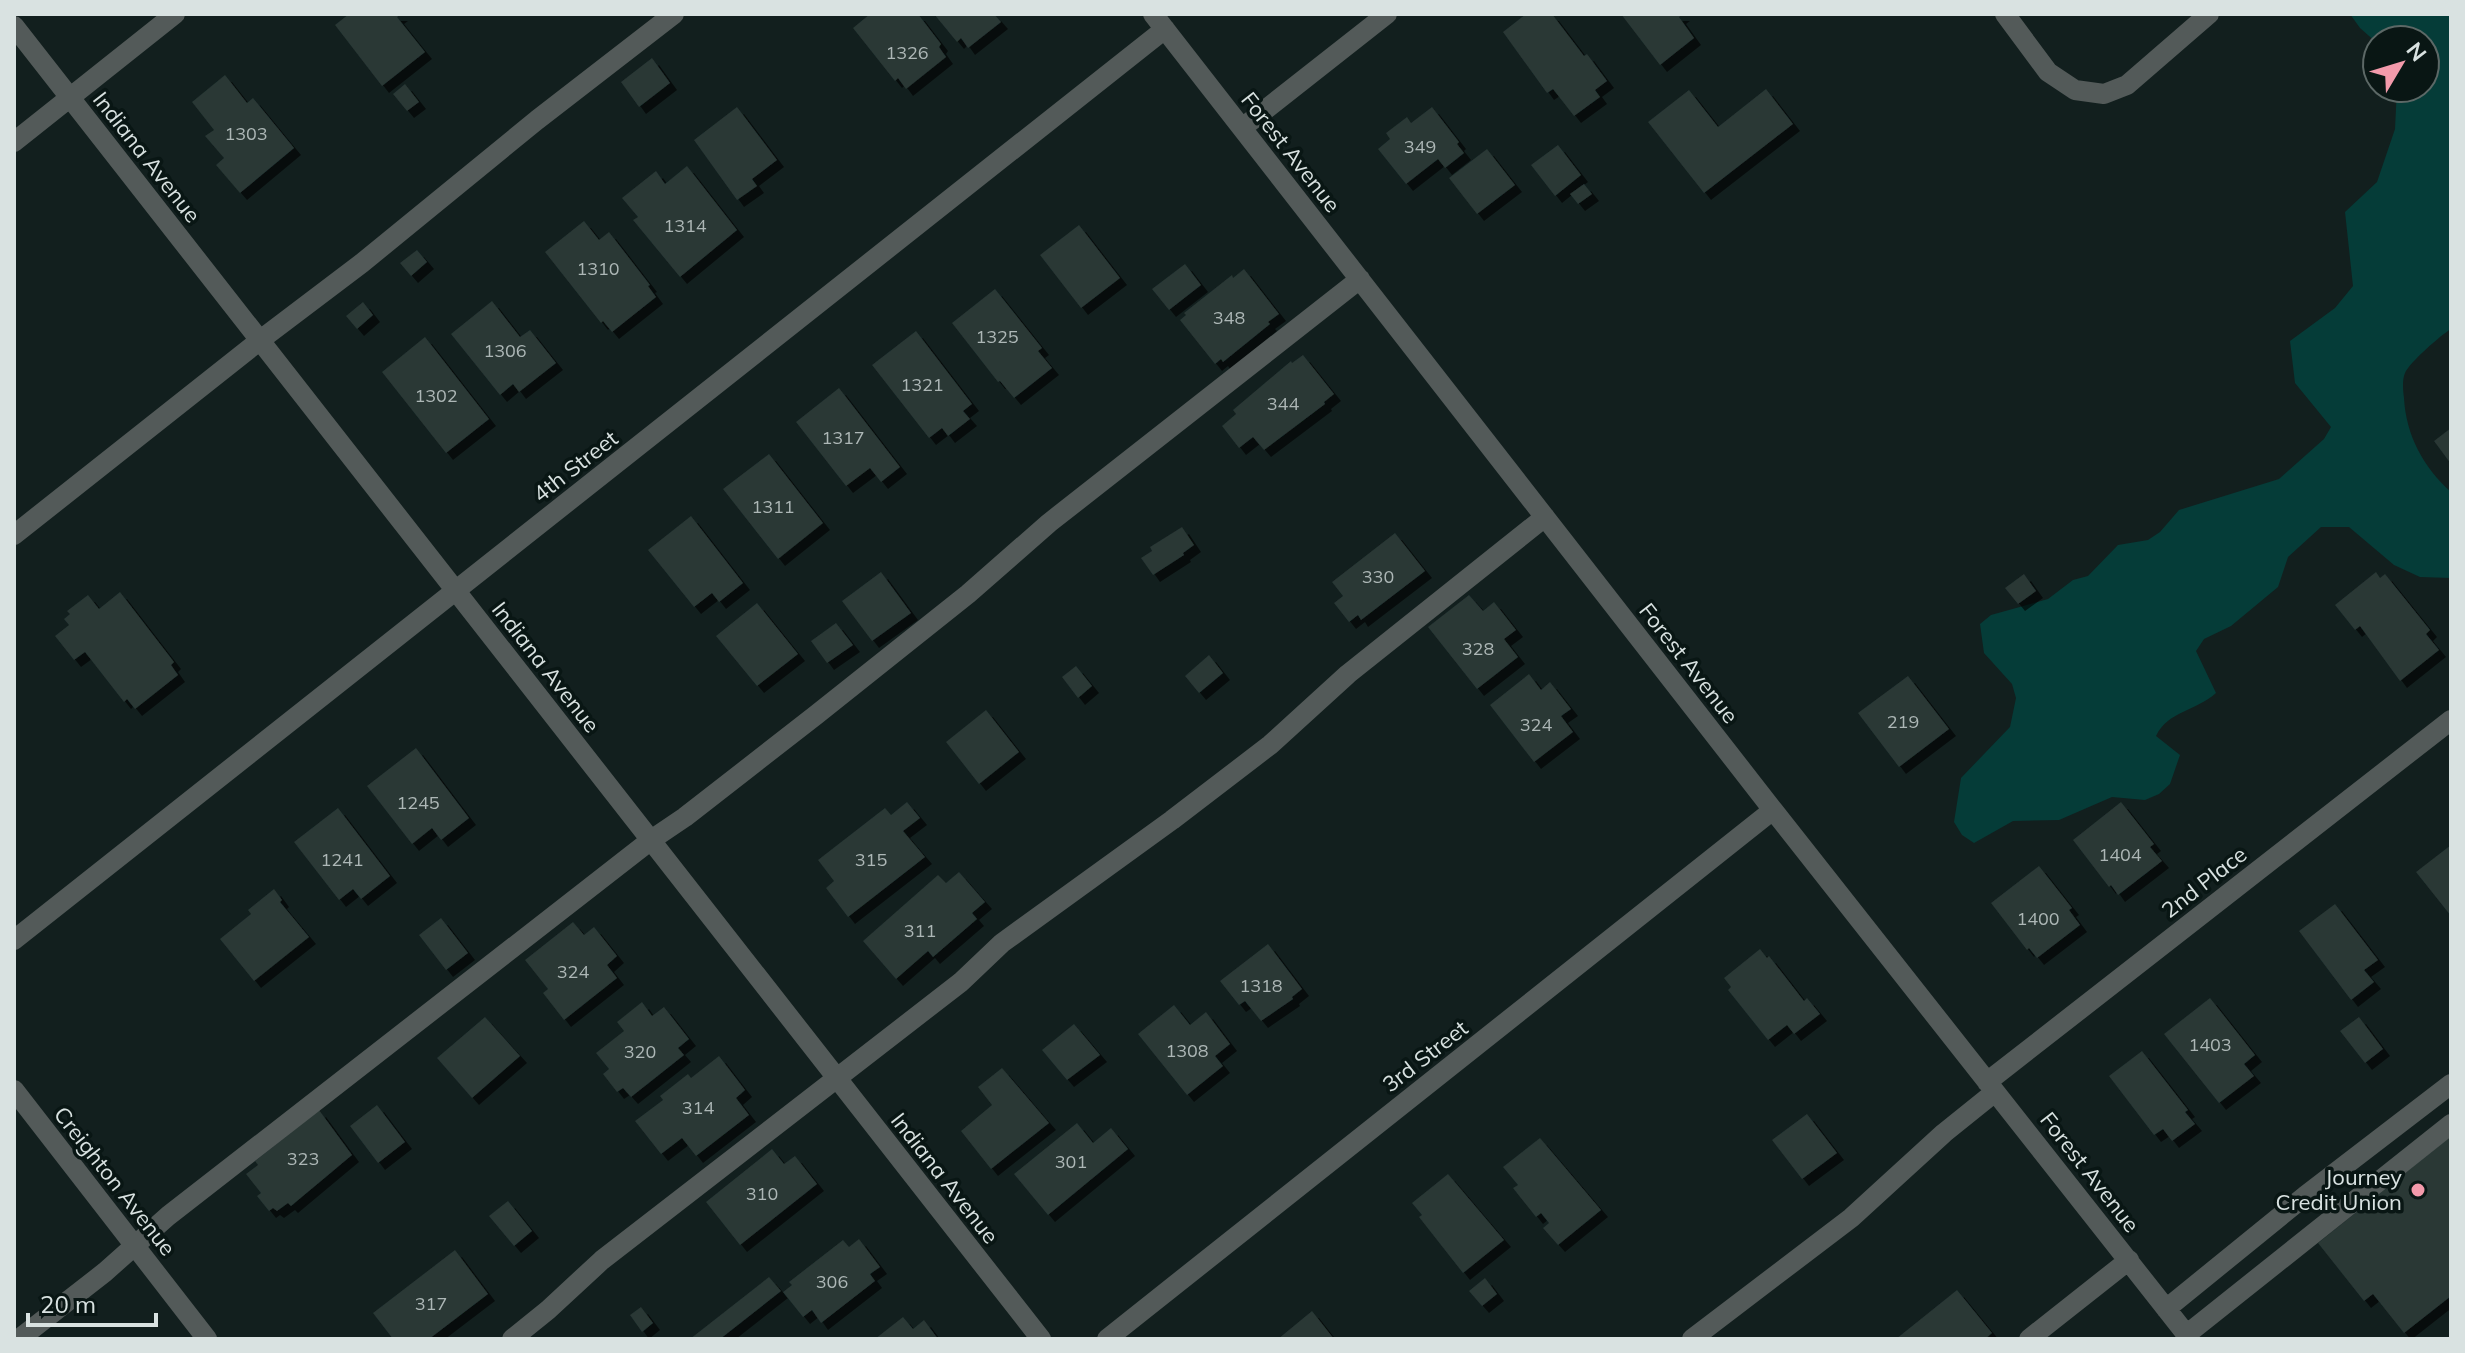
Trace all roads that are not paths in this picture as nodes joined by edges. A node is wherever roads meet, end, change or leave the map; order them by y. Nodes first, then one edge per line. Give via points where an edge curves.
1 (175, 14) edge
2 (674, 14) edge
3 (1387, 14) edge
4 (2005, 14) edge
5 (2209, 14) edge
6 (1159, 22) edge
7 (14, 26) edge
8 (70, 97) junction
9 (1242, 128) junction
10 (14, 142) edge
11 (1360, 279) junction
12 (259, 341) junction
13 (1545, 517) junction
14 (14, 535) edge
15 (456, 590) junction
16 (2451, 720) edge
17 (1773, 810) junction
18 (651, 840) junction
19 (14, 940) edge
20 (837, 1079) junction
21 (2451, 1084) edge
22 (1991, 1087) junction
23 (14, 1090) edge
24 (2451, 1124) edge
25 (135, 1246) junction
26 (2129, 1260) junction
27 (2166, 1309) junction
28 (2188, 1337) edge
29 (19, 1339) edge
30 (207, 1339) edge
31 (512, 1339) edge
32 (1041, 1339) edge
33 (1107, 1339) edge
34 (1692, 1339) edge
35 (2029, 1339) edge

1 - 8 street
2 - 12 street
3 - 9 street
4 - 5 street via 2048,72 2075,90 2104,94 2127,85
6 - 9 street, Forest Avenue
6 - 15 street, 4th Street
7 - 8 street, Indiana Avenue
8 - 10 street
8 - 12 street, Indiana Avenue
9 - 11 street, Forest Avenue
11 - 13 street, Forest Avenue
11 - 18 street
12 - 14 street
12 - 15 street, Indiana Avenue
13 - 17 street, Forest Avenue
13 - 20 street via 1348,674 1270,745 1002,943 961,982
15 - 18 street, Indiana Avenue
15 - 19 street, 4th Street
16 - 22 street, 2nd Place
17 - 22 street, Forest Avenue
17 - 33 street, 3rd Street
18 - 20 street, Indiana Avenue
18 - 25 street
20 - 31 street via 602,1260
20 - 32 street, Indiana Avenue
21 - 27 street
22 - 26 street, Forest Avenue
22 - 34 street, 2nd Place via 1851,1218
23 - 25 street, Creighton Avenue
24 - 28 street
25 - 29 street
25 - 30 street, Creighton Avenue
26 - 27 street, Forest Avenue
26 - 35 street
27 - 28 street, Forest Avenue

